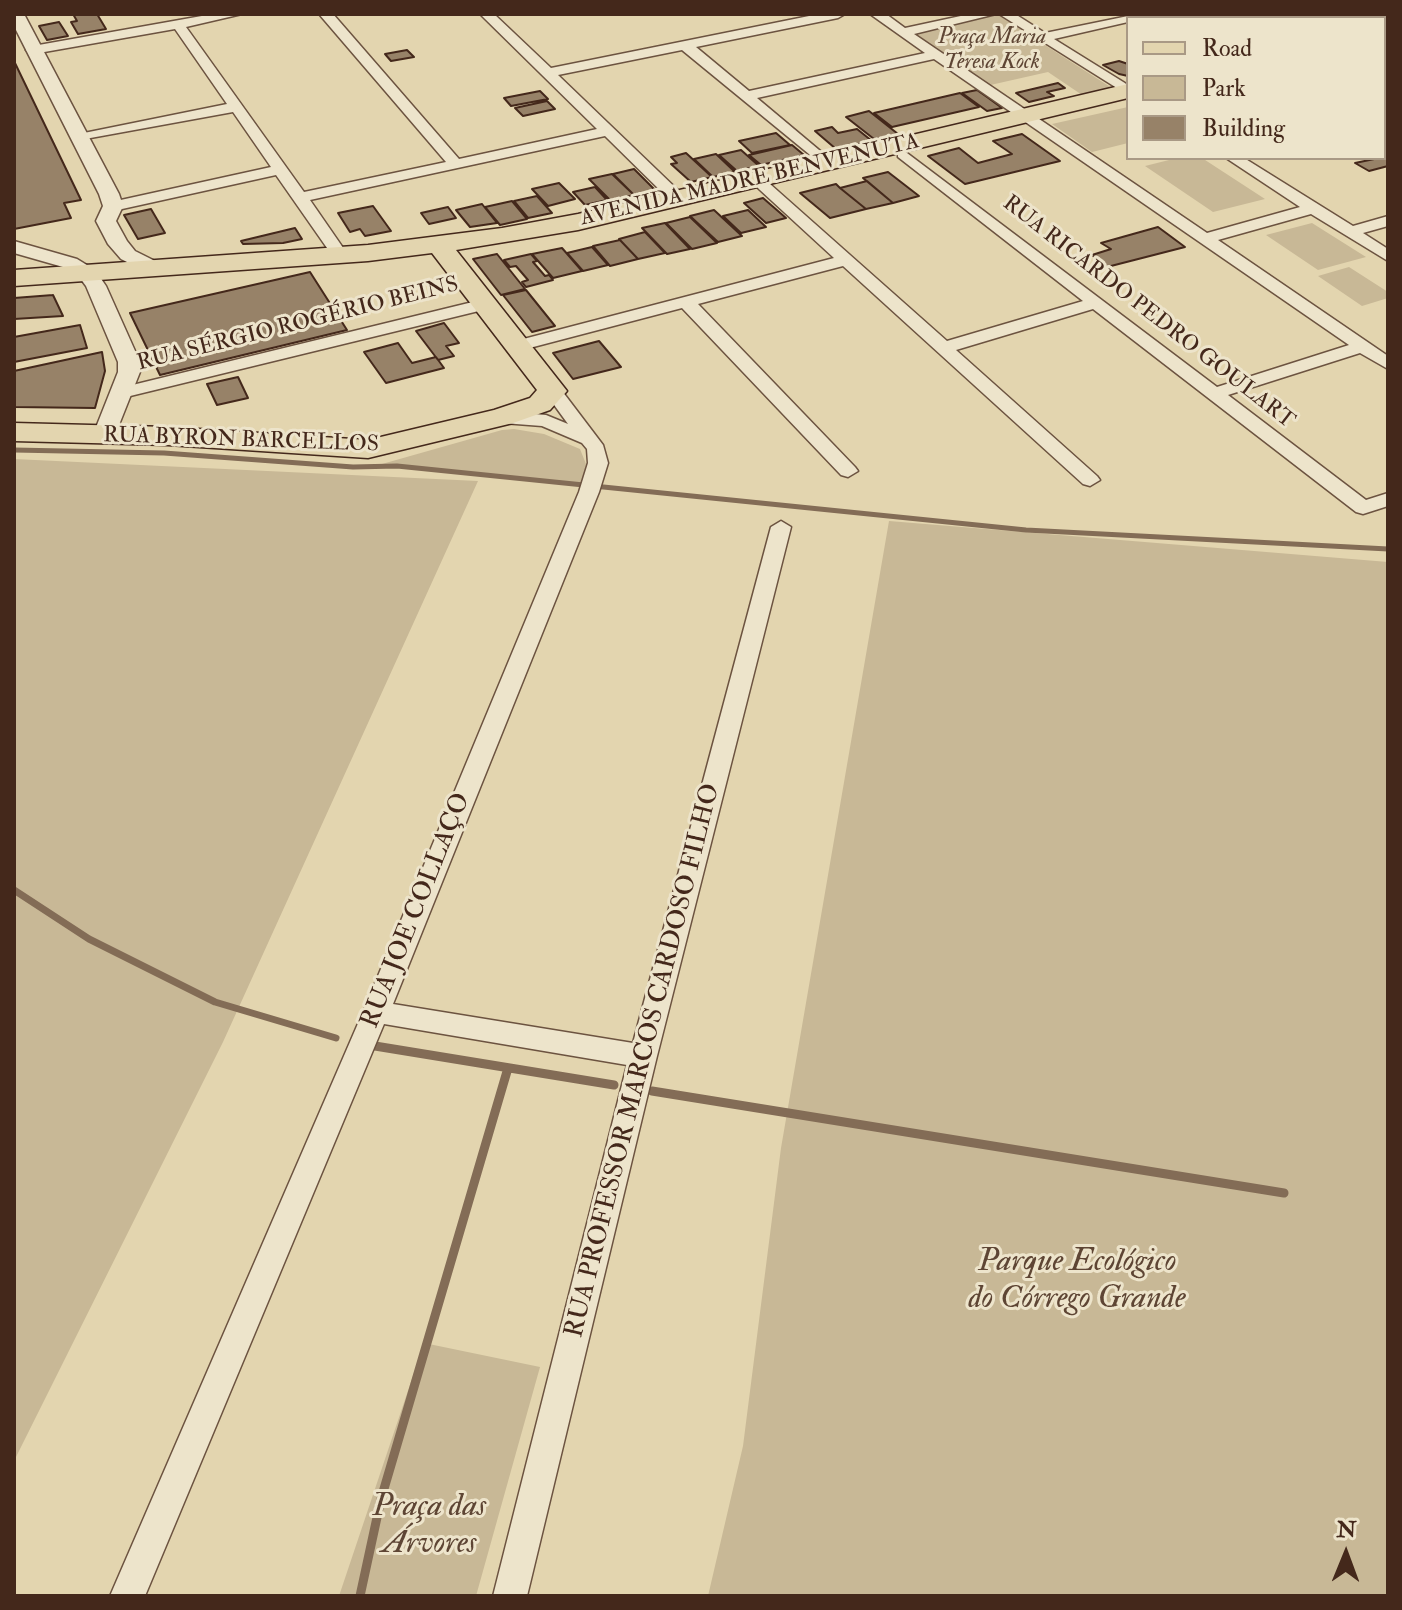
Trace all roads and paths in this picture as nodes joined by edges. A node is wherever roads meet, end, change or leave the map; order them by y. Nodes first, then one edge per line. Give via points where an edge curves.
1 (16, 14) edge
2 (235, 14) edge
3 (326, 14) edge
4 (514, 14) edge
5 (838, 14) edge
6 (877, 14) edge
7 (989, 14) edge
8 (1006, 14) edge
9 (489, 16) edge
10 (1126, 18) edge
11 (178, 24) junction
12 (903, 32) junction
13 (1043, 37) junction
14 (685, 45) junction
15 (33, 50) junction
16 (936, 55) junction
17 (548, 73) junction
18 (1126, 90) edge
19 (1126, 92) edge
20 (746, 96) junction
21 (1126, 102) edge
22 (236, 107) junction
23 (1029, 119) junction
24 (608, 131) junction
25 (79, 138) junction
26 (903, 154) junction
27 (1237, 160) edge
28 (826, 163) junction
29 (456, 164) junction
30 (280, 170) junction
31 (765, 187) junction
32 (299, 198) junction
33 (677, 198) junction
34 (113, 206) junction
35 (1313, 208) junction
36 (1388, 221) edge
37 (1351, 232) junction
38 (1204, 239) junction
39 (14, 247) edge
40 (368, 253) junction
41 (445, 253) junction
42 (340, 255) junction
43 (1388, 256) edge
44 (847, 260) junction
45 (156, 269) junction
46 (88, 274) junction
47 (14, 278) edge
48 (687, 303) junction
49 (1095, 303) junction
50 (485, 304) junction
51 (518, 346) junction
52 (1362, 347) junction
53 (943, 348) junction
54 (1388, 364) edge
55 (553, 391) junction
56 (122, 393) junction
57 (1212, 394) junction
58 (503, 417) junction
59 (14, 432) edge
60 (105, 435) junction
61 (591, 441) junction
62 (848, 471) dead end
63 (1090, 480) dead end
64 (1388, 499) edge
65 (781, 527) dead end
66 (376, 1012) junction
67 (643, 1056) junction
68 (127, 1596) edge
69 (510, 1596) edge

1 - 15 street
2 - 11 street
3 - 29 street
4 - 9 street
5 - 14 street
6 - 12 street
7 - 12 street
8 - 13 street
9 - 17 street
10 - 13 street
11 - 15 street
11 - 22 street
12 - 16 street
13 - 18 street
14 - 17 street
14 - 20 street
15 - 25 street
16 - 20 street
16 - 23 street
17 - 24 street
19 - 23 main road, AVENIDA MADRE BENVENUTA
20 - 28 street
21 - 23 main road, AVENIDA MADRE BENVENUTA
22 - 25 street
22 - 30 street
23 - 26 main road, AVENIDA MADRE BENVENUTA
23 - 28 main road, AVENIDA MADRE BENVENUTA
23 - 38 street
24 - 29 street
24 - 33 street
25 - 34 street
26 - 31 main road, AVENIDA MADRE BENVENUTA
26 - 49 street, RUA RICARDO PEDRO GOULART
27 - 35 street
28 - 33 main road, AVENIDA MADRE BENVENUTA
29 - 32 street
30 - 32 street
30 - 34 street
31 - 41 main road, AVENIDA MADRE BENVENUTA via 576,232
31 - 44 street
32 - 42 street
33 - 40 main road, AVENIDA MADRE BENVENUTA via 545,229
34 - 45 street via 106,221 118,244
35 - 37 street
35 - 38 street
36 - 37 street
37 - 43 street
38 - 52 street
39 - 46 street via 60,259
40 - 41 main road, AVENIDA MADRE BENVENUTA
40 - 42 main road, AVENIDA MADRE BENVENUTA
41 - 50 main road
42 - 45 main road, AVENIDA MADRE BENVENUTA
44 - 48 street
44 - 53 street
45 - 46 main road, AVENIDA MADRE BENVENUTA
46 - 47 main road, AVENIDA MADRE BENVENUTA
46 - 56 street via 129,362
48 - 51 street
48 - 62 street
49 - 53 street
49 - 57 street, RUA RICARDO PEDRO GOULART
50 - 51 main road
50 - 56 street, RUA SÉRGIO ROGÉRIO BEINS
51 - 55 main road
52 - 54 street
52 - 57 street
53 - 63 street
55 - 58 main road, RUA BYRON BARCELLOS via 540,404
55 - 61 street
56 - 60 street
57 - 64 street, RUA RICARDO PEDRO GOULART via 1363,508
58 - 60 main road, RUA BYRON BARCELLOS via 368,449
58 - 61 street via 556,424
59 - 60 main road, RUA BYRON BARCELLOS
61 - 66 street, RUA JOE COLLAÇO via 597,456 592,485
65 - 67 street, RUA PROFESSOR MARCOS CARDOSO FILHO
66 - 67 street
66 - 68 street, RUA JOE COLLAÇO
67 - 69 street, RUA PROFESSOR MARCOS CARDOSO FILHO

